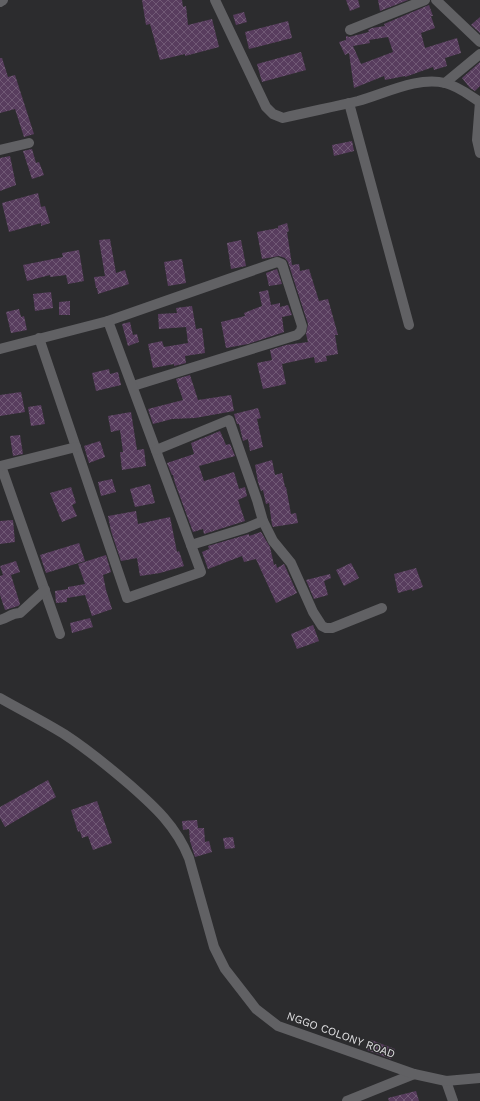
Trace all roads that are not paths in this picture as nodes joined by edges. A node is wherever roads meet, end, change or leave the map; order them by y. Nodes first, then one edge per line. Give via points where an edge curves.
1 (3, 0) edge
2 (215, 0) edge
3 (425, 0) edge
4 (436, 0) edge
5 (0, 2) edge
6 (350, 30) dead end
7 (480, 42) edge
8 (480, 54) edge
9 (445, 83) junction
10 (480, 102) edge
11 (349, 103) junction
12 (29, 143) dead end
13 (0, 150) edge
14 (480, 153) edge
15 (108, 321) junction
16 (409, 325) dead end
17 (39, 338) junction
18 (0, 348) edge
19 (133, 386) junction
20 (76, 446) junction
21 (156, 450) junction
22 (1, 466) edge
23 (263, 521) junction
24 (192, 545) junction
25 (45, 590) junction
26 (382, 608) dead end
27 (0, 620) edge
28 (60, 634) dead end
29 (0, 698) edge
30 (414, 1074) junction
31 (480, 1078) edge
32 (446, 1081) junction
33 (347, 1101) edge
34 (453, 1101) edge

1 - 5 street
2 - 11 street via 266,107 273,114 283,118
3 - 6 street
4 - 7 street
8 - 9 street
9 - 10 street
9 - 11 street via 427,82 406,86
10 - 14 street via 477,140
11 - 16 street
12 - 13 street
15 - 17 street
15 - 19 street
15 - 19 street via 277,262 282,264 302,326 297,335
17 - 18 street
17 - 20 street
19 - 21 street
20 - 22 street
20 - 24 street via 127,598 201,572
21 - 23 street via 229,420
21 - 24 street
22 - 25 street
23 - 24 street
23 - 26 street via 273,541 291,563 322,626 332,628
25 - 27 street via 20,613 13,613
25 - 28 street
29 - 30 street, NGGO COLONY ROAD via 64,735 113,770 156,808 174,828 189,858 214,947 225,969 256,1009 278,1026
30 - 32 street, NGGO COLONY ROAD
30 - 33 street
31 - 32 street, NGGO COLONY ROAD
32 - 34 street

